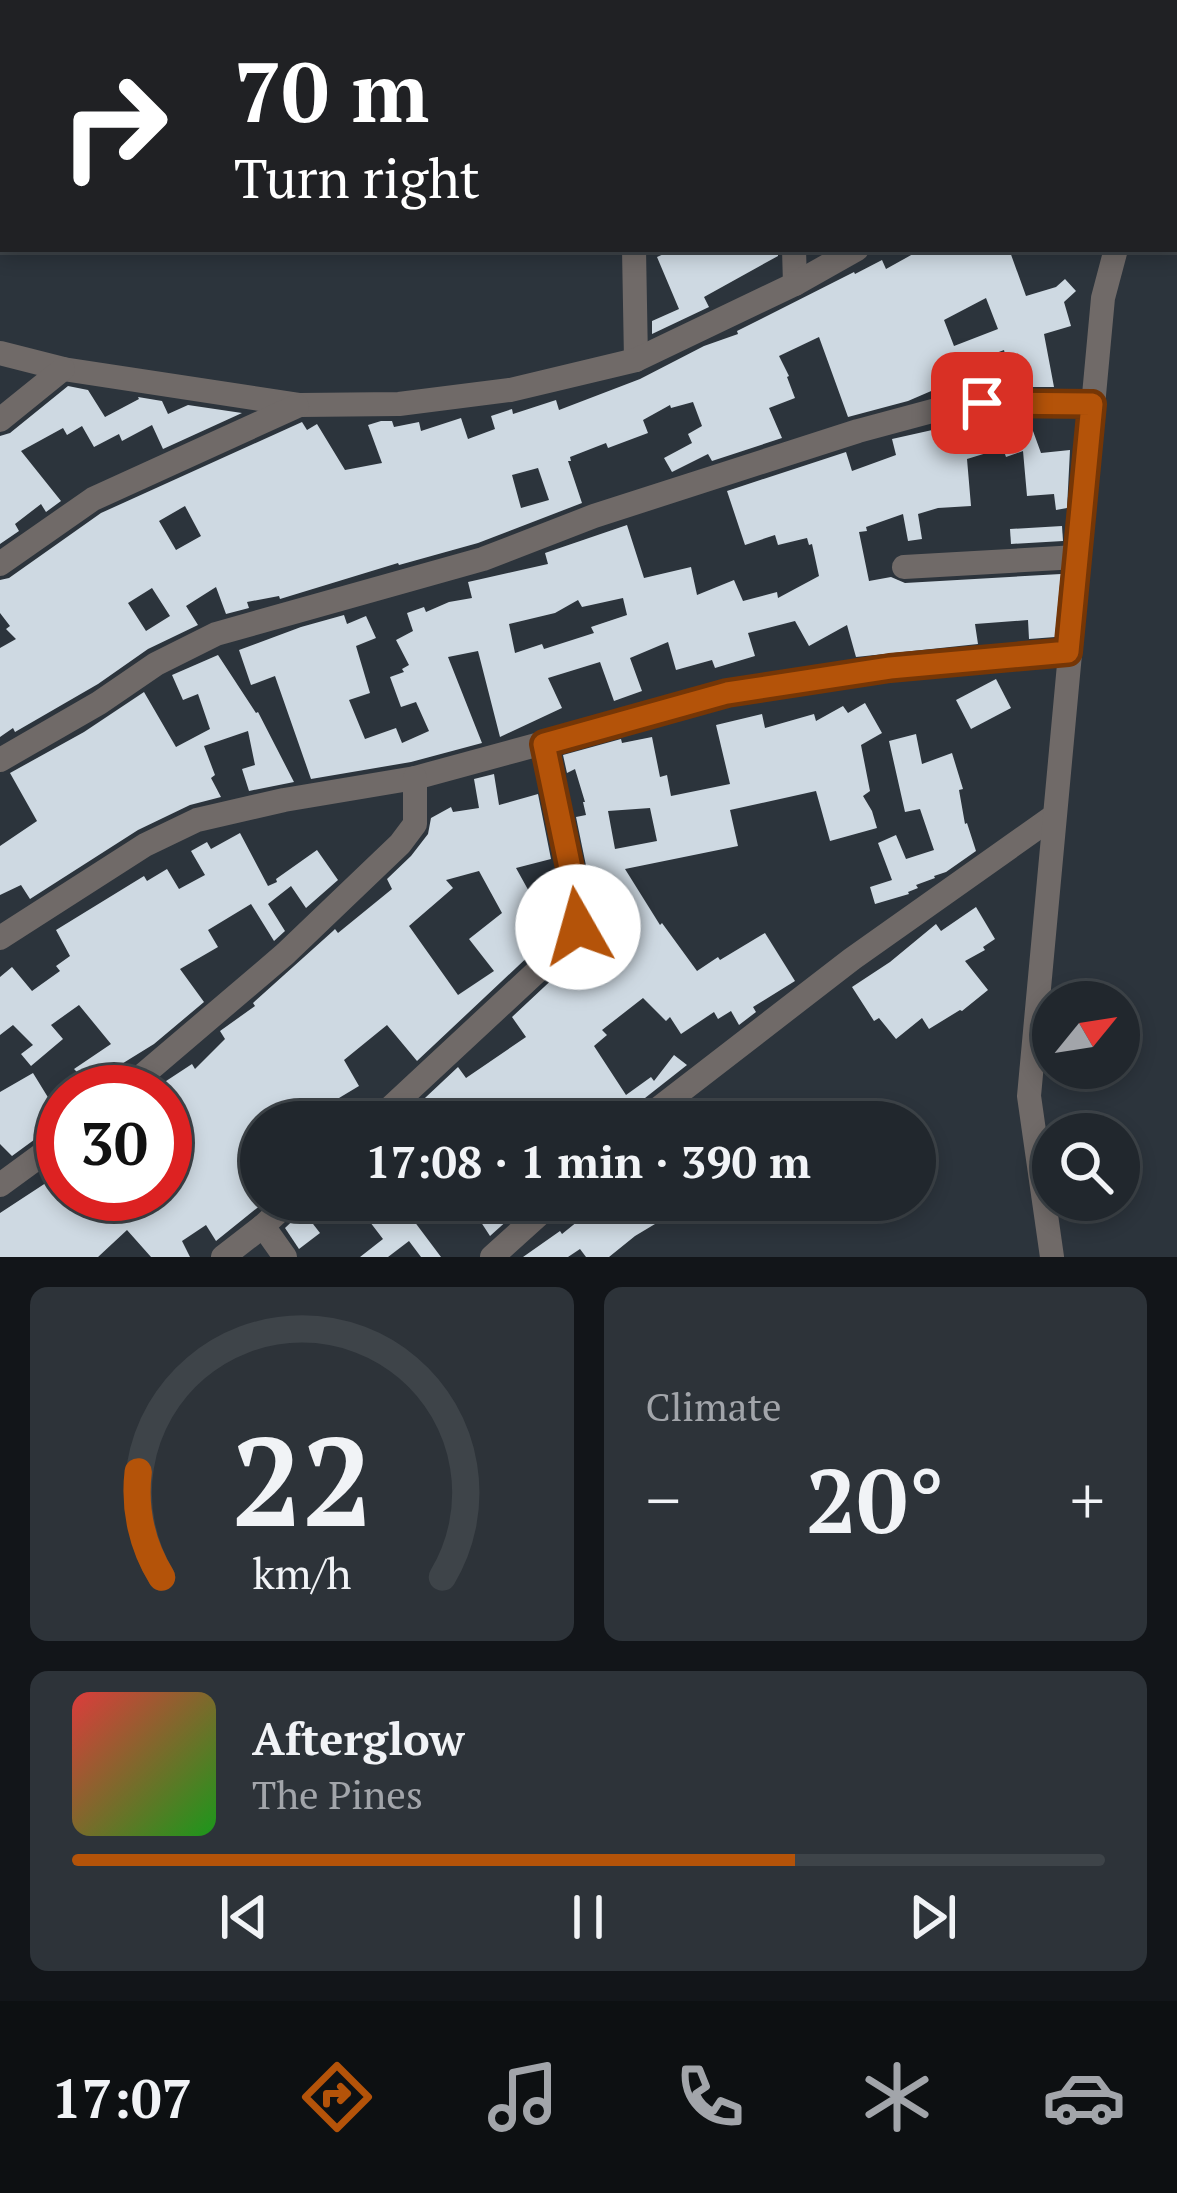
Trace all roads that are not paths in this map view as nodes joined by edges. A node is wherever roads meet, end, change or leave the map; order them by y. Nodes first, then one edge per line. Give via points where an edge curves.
1 (634, 252) edge
2 (794, 252) edge
3 (852, 252) edge
4 (1116, 252) edge
5 (795, 284) junction
6 (0, 353) edge
7 (636, 360) junction
8 (63, 369) junction
9 (1092, 404) junction
10 (300, 405) junction
11 (0, 421) edge
12 (1077, 557) junction
13 (0, 564) edge
14 (904, 567) dead end
15 (1068, 652) junction
16 (544, 744) junction
17 (0, 760) edge
18 (415, 778) junction
19 (1054, 816) junction
20 (0, 938) edge
21 (155, 1065) edge
22 (398, 1101) edge
23 (668, 1101) edge
24 (36, 1159) edge
25 (0, 1185) edge
26 (268, 1221) edge
27 (532, 1221) edge
28 (263, 1226) junction
29 (223, 1257) edge
30 (285, 1257) edge
31 (492, 1257) edge
32 (1052, 1257) edge

1 - 7 street
2 - 5 street
3 - 5 street
4 - 9 street via 1102,298
5 - 7 street
6 - 8 street
7 - 10 street via 510,390 399,404
8 - 10 street
8 - 11 street
9 - 12 street
9 - 17 street via 935,410 594,516 483,559 216,634
10 - 13 street via 93,499
12 - 14 street
12 - 15 street
15 - 16 street via 727,693
15 - 19 street
16 - 18 street
16 - 22 street via 578,927
18 - 20 street via 197,820
18 - 21 street via 415,824 400,844
19 - 23 street
19 - 32 street via 1029,1096
24 - 25 street
26 - 28 street
27 - 31 street
28 - 29 street
28 - 30 street

